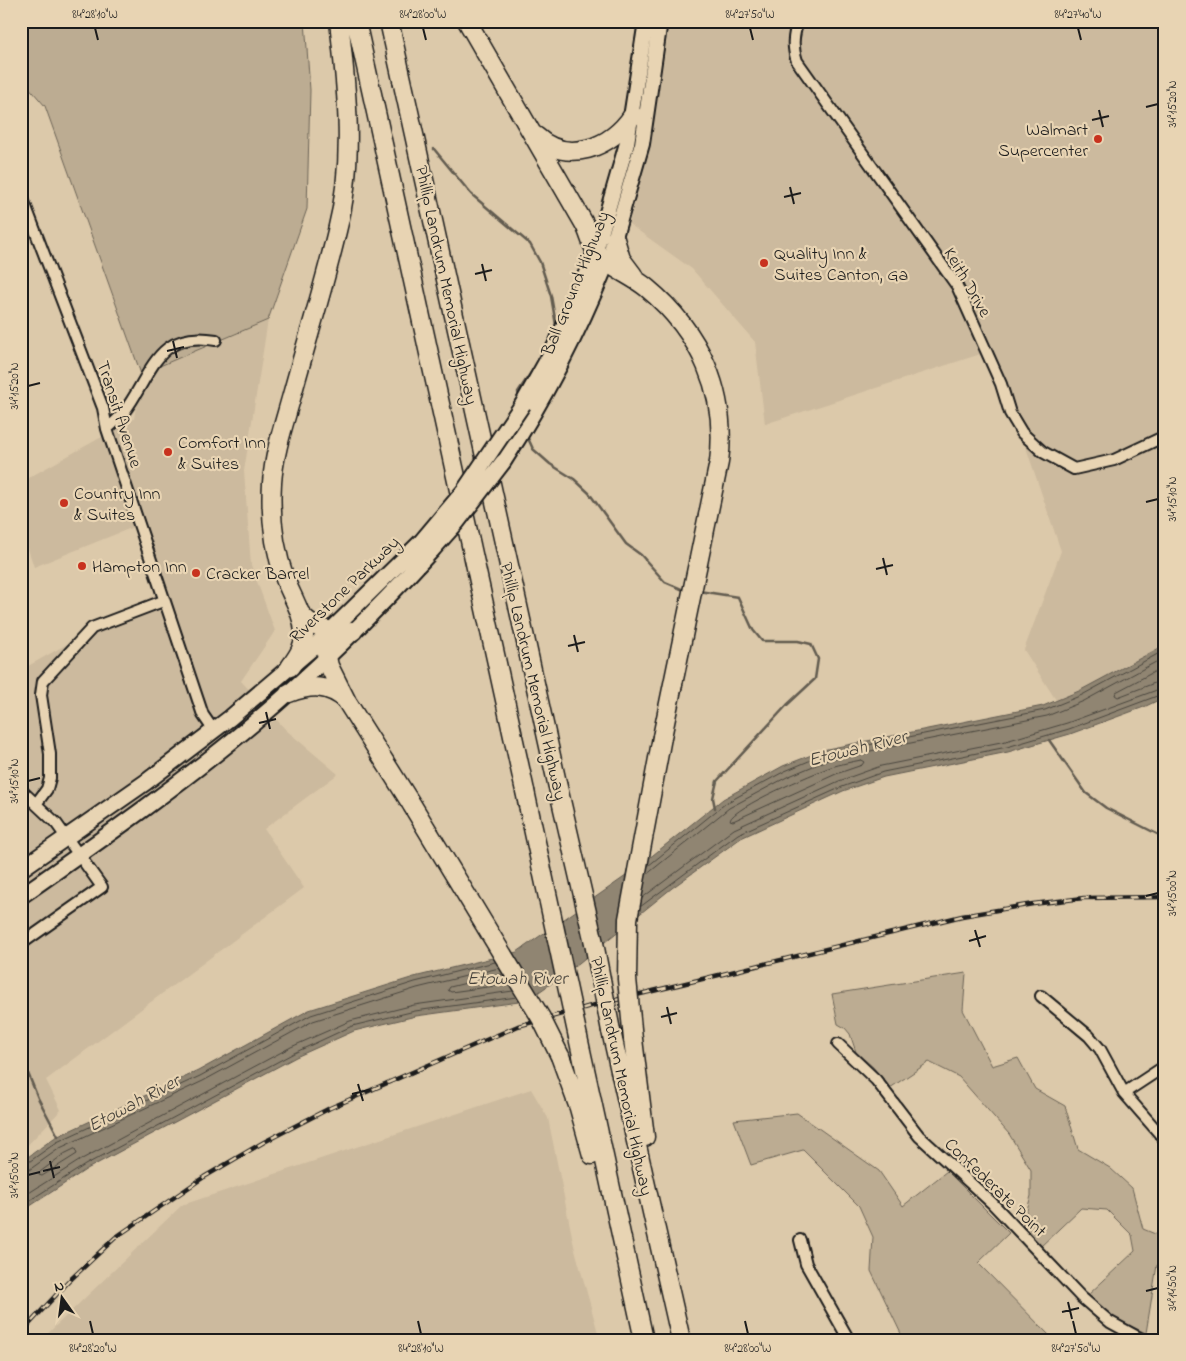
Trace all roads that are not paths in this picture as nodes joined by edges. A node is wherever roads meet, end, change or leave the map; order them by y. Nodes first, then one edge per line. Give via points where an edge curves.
1 (339, 21) edge
2 (356, 21) edge
3 (389, 21) edge
4 (467, 21) edge
5 (646, 21) edge
6 (660, 21) edge
7 (798, 21) edge
8 (633, 115) junction
9 (532, 132) junction
10 (21, 194) edge
11 (615, 239) junction
12 (601, 257) junction
13 (636, 279) junction
14 (216, 340) dead end
15 (107, 429) junction
16 (1165, 436) edge
17 (426, 546) junction
18 (163, 601) junction
19 (301, 614) junction
20 (353, 630) junction
21 (331, 631) junction
22 (326, 658) junction
23 (290, 666) junction
24 (289, 692) junction
25 (347, 702) junction
26 (214, 731) junction
27 (21, 790) edge
28 (36, 804) junction
29 (66, 838) junction
30 (79, 856) junction
31 (21, 869) edge
32 (21, 896) edge
33 (21, 944) edge
34 (1042, 996) dead end
35 (838, 1044) dead end
36 (1165, 1066) edge
37 (1124, 1092) junction
38 (1165, 1140) edge
39 (656, 1232) junction
40 (800, 1240) dead end
41 (642, 1340) edge
42 (681, 1340) edge
43 (849, 1340) edge
44 (1143, 1340) edge

1 - 19 highway via 349,117 346,185 338,231 280,435 272,481 275,544
2 - 41 highway, Phillip Landrum Memorial Highway, bridge
3 - 39 highway, Phillip Landrum Memorial Highway, bridge
4 - 9 highway
5 - 8 main road, Ball Ground Highway
6 - 11 main road, Ball Ground Highway via 642,144
7 - 16 street, Keith Drive via 793,33 797,61 956,286 1001,384 1010,413 1022,433 1043,452 1074,469 1114,460
8 - 9 highway via 617,135 589,150 551,146
8 - 12 main road, Ball Ground Highway
9 - 12 highway
10 - 15 street, Transit Avenue via 103,408
11 - 12 main road, Ball Ground Highway
11 - 13 highway via 621,259
12 - 13 highway
12 - 17 main road, Riverstone Parkway, bridge via 523,404
12 - 17 main road, Ball Ground Highway, bridge via 563,362 528,425 475,500
13 - 39 highway, bridge via 672,310 688,330 706,363 718,401 721,429 720,451 628,919 627,979
14 - 15 street via 197,336 178,341 161,354 123,413
15 - 18 street, Transit Avenue
17 - 20 main road, Ball Ground Highway
17 - 21 main road, Riverstone Parkway
18 - 26 street, Transit Avenue via 203,715
18 - 28 street via 92,628 43,681 40,695 50,758 49,785
19 - 21 highway via 316,627
19 - 23 highway via 304,640
20 - 21 highway
20 - 22 main road, Ball Ground Highway
21 - 22 highway
21 - 23 main road, Riverstone Parkway
22 - 24 main road, Riverstone Parkway
22 - 25 highway
23 - 26 main road, Riverstone Parkway
24 - 25 highway via 319,686 333,691
24 - 30 main road, Riverstone Parkway via 184,779
25 - 41 highway, bridge via 537,1012 560,1056 586,1132
26 - 29 main road, Riverstone Parkway
27 - 28 street
28 - 29 street
29 - 30 street
29 - 31 main road, Riverstone Parkway
30 - 32 main road, Riverstone Parkway
30 - 33 street via 102,887
34 - 37 street via 1089,1036
35 - 44 street, Confederate Point via 876,1080 919,1136 992,1203 1081,1297 1110,1322
36 - 37 street
37 - 38 street
39 - 42 highway, Phillip Landrum Memorial Highway
40 - 43 street via 806,1264

